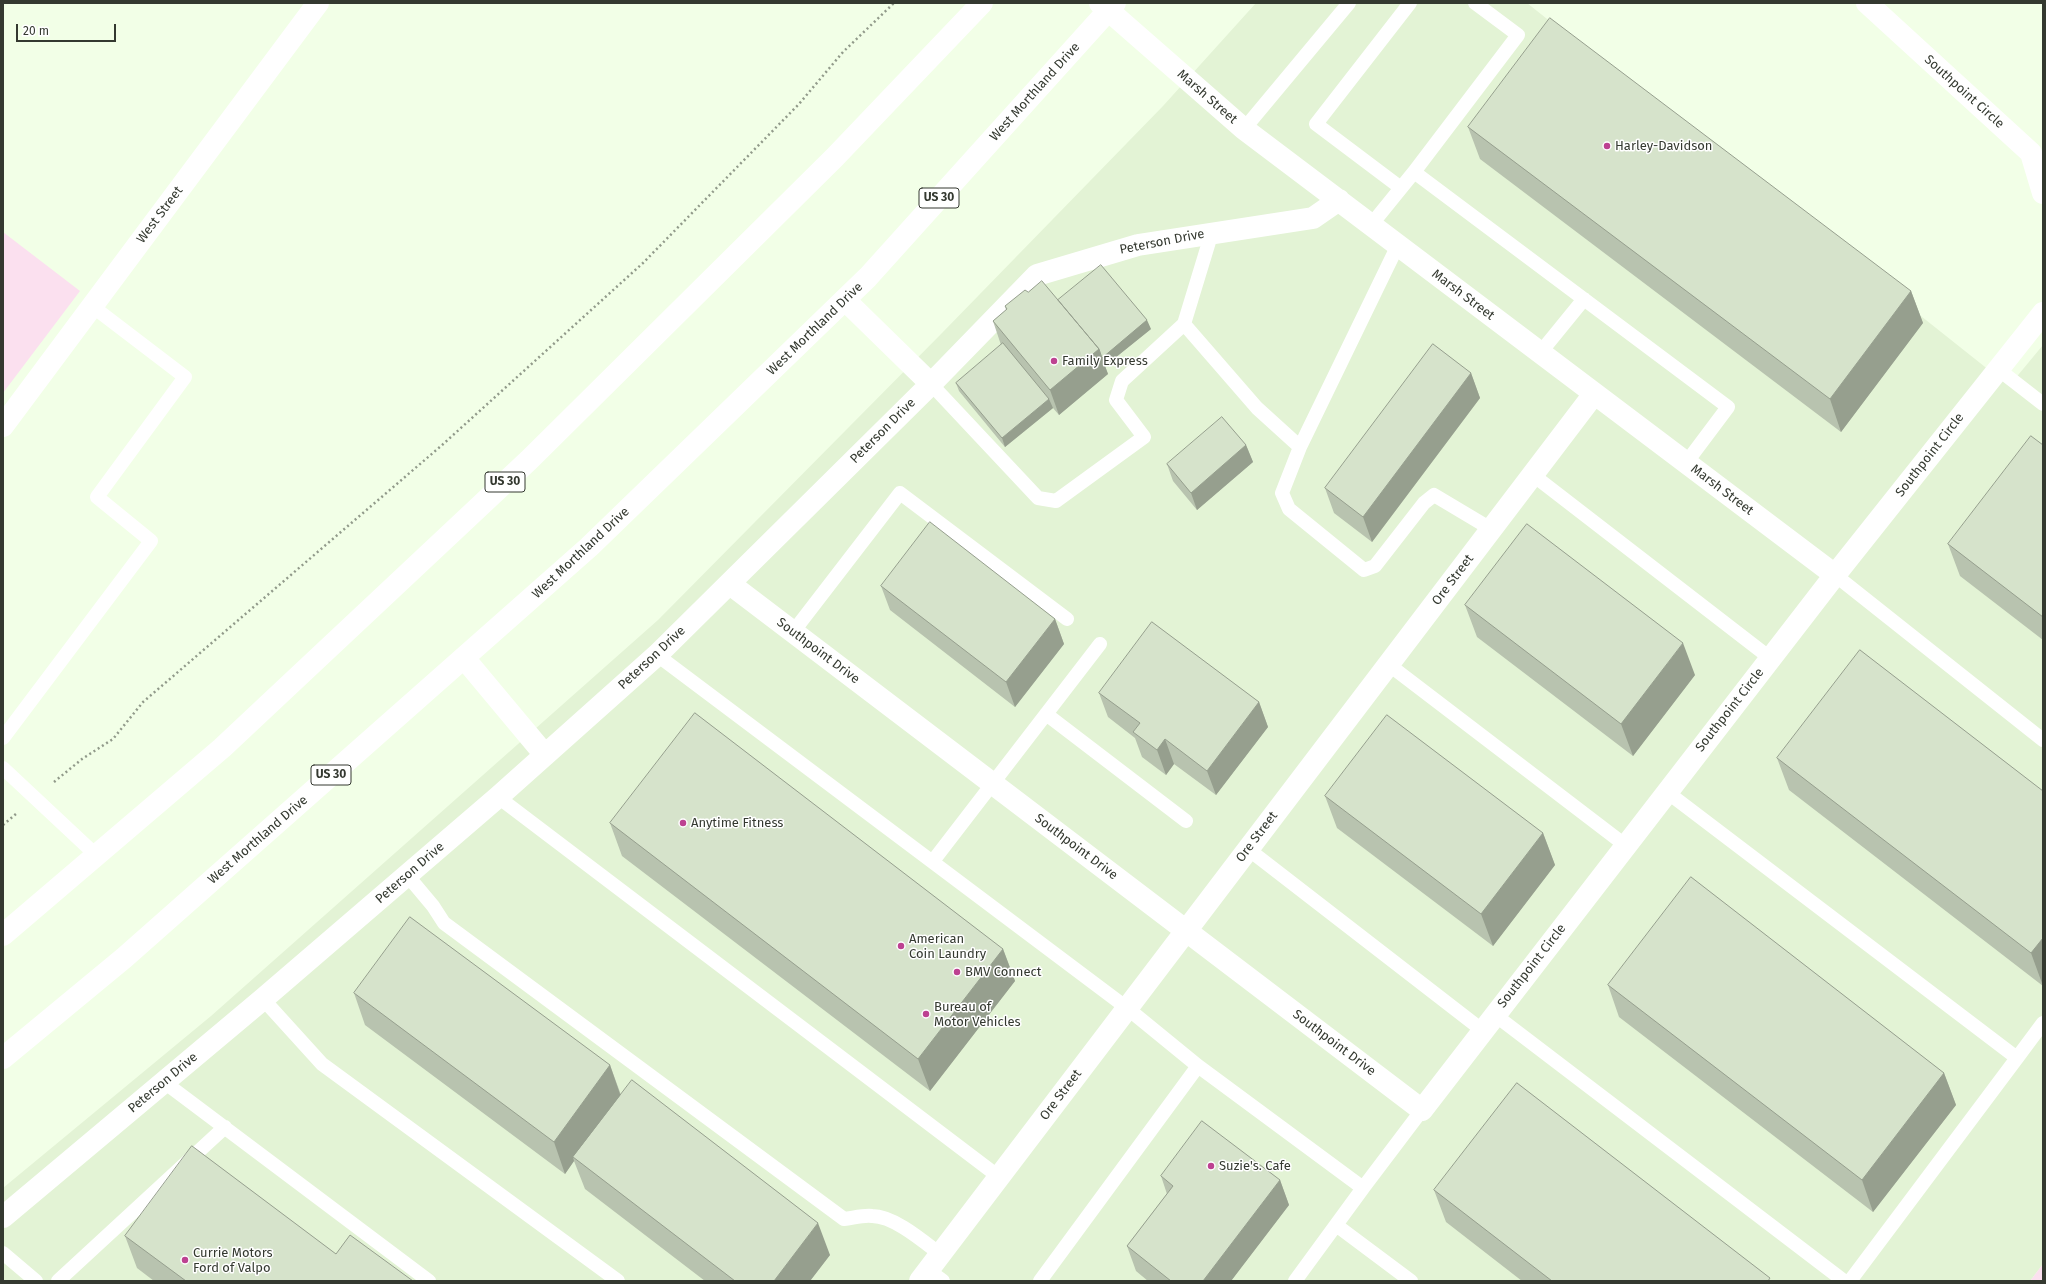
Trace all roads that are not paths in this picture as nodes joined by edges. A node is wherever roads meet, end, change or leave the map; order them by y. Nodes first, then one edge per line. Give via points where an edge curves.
1 (318, 3) edge
2 (982, 3) edge
3 (1349, 3) edge
4 (1410, 3) edge
5 (1475, 3) edge
6 (1867, 3) edge
7 (1108, 5) edge
8 (1244, 129) junction
9 (1414, 172) junction
10 (1401, 188) junction
11 (2043, 193) edge
12 (1339, 200) junction
13 (1372, 225) junction
14 (1212, 232) junction
15 (1398, 245) junction
16 (1584, 298) junction
17 (845, 300) junction
18 (92, 306) junction
19 (2043, 313) edge
20 (1184, 324) junction
21 (1540, 353) junction
22 (1998, 369) junction
23 (931, 384) junction
24 (1594, 394) junction
25 (2043, 404) edge
26 (3, 426) edge
27 (1300, 447) junction
28 (1686, 463) junction
29 (1533, 475) junction
30 (1491, 529) junction
31 (1835, 575) junction
32 (730, 584) junction
33 (1067, 619) dead end
34 (793, 632) junction
35 (1100, 644) dead end
36 (657, 655) junction
37 (464, 658) junction
38 (1770, 658) junction
39 (1388, 664) junction
40 (1046, 714) junction
41 (3, 738) edge
42 (2043, 740) edge
43 (545, 755) junction
44 (3, 768) edge
45 (993, 784) junction
46 (1667, 792) junction
47 (498, 797) junction
48 (1186, 821) dead end
49 (1625, 845) junction
50 (1248, 849) junction
51 (96, 855) junction
52 (933, 862) junction
53 (407, 875) junction
54 (1186, 931) junction
55 (3, 935) edge
56 (263, 999) junction
57 (1127, 1008) junction
58 (1488, 1022) junction
59 (2043, 1022) edge
60 (3, 1058) edge
61 (2017, 1058) junction
62 (1198, 1066) junction
63 (164, 1082) junction
64 (1422, 1110) junction
65 (225, 1128) junction
66 (999, 1177) junction
67 (1363, 1188) junction
68 (3, 1217) edge
69 (1336, 1225) junction
70 (3, 1253) edge
71 (933, 1272) edge
72 (36, 1281) edge
73 (58, 1281) edge
74 (429, 1281) edge
75 (618, 1281) edge
76 (1040, 1281) edge
77 (1295, 1281) edge
78 (1411, 1281) edge
79 (1844, 1281) edge
80 (1850, 1281) edge

1 - 18 main road, West Street
2 - 51 main road, US 30 via 835,158 528,460 222,748
3 - 8 lane
4 - 10 lane via 1316,124
5 - 9 lane via 1518,35
6 - 11 main road, Southpoint Circle via 2031,154
7 - 8 main road, Marsh Street
7 - 17 main road, West Morthland Drive / US 30 via 873,272
8 - 12 main road, Marsh Street
9 - 10 lane
9 - 16 lane
10 - 13 lane
12 - 13 main road, Marsh Street
12 - 14 main road, Peterson Drive via 1313,218
13 - 15 main road, Marsh Street
14 - 20 lane
14 - 23 main road, Peterson Drive via 1138,245 1037,275
15 - 21 main road, Marsh Street
15 - 27 lane
16 - 21 lane
16 - 28 lane via 1728,407
17 - 23 main road
17 - 37 main road, West Morthland Drive / US 30 via 589,547
18 - 26 main road, West Street
18 - 41 lane via 185,377 97,497 151,541
19 - 22 main road, Southpoint Circle
20 - 23 lane via 1122,381 1116,400 1144,437 1056,501 1038,498
20 - 27 lane via 1257,408
21 - 24 main road, Marsh Street
22 - 25 lane
22 - 31 main road, Southpoint Circle
23 - 32 main road, Peterson Drive
24 - 28 main road, Marsh Street
24 - 29 main road, Ore Street
27 - 30 lane via 1282,493 1289,509 1364,570 1375,566 1424,503 1434,495
28 - 31 main road, Marsh Street
29 - 30 main road, Ore Street
29 - 38 lane
30 - 39 main road, Ore Street
31 - 38 main road, Southpoint Circle
31 - 42 lane
32 - 34 main road, Southpoint Drive
32 - 36 main road, Peterson Drive
33 - 34 lane via 900,493
34 - 45 main road, Southpoint Drive
35 - 40 lane
36 - 43 main road, Peterson Drive
36 - 52 lane
37 - 43 main road
37 - 60 main road, West Morthland Drive / US 30 via 130,952
38 - 46 main road, Southpoint Circle
39 - 49 lane
39 - 50 main road, Ore Street
40 - 45 lane
40 - 48 lane
43 - 47 main road, Peterson Drive
44 - 51 lane
45 - 52 lane
45 - 54 main road, Southpoint Drive
46 - 49 main road, Southpoint Circle
46 - 61 lane
47 - 53 main road, Peterson Drive
47 - 66 lane
49 - 58 main road, Southpoint Circle
50 - 54 main road, Ore Street
50 - 58 lane
51 - 55 main road, US 30
52 - 57 lane
53 - 56 main road, Peterson Drive
53 - 71 lane via 444,923 844,1219 873,1216 908,1230
54 - 57 main road, Ore Street
54 - 64 main road, Southpoint Drive
56 - 63 main road, Peterson Drive
56 - 75 lane via 322,1064
57 - 62 lane
57 - 66 main road, Ore Street
58 - 64 main road, Southpoint Circle
58 - 79 lane
59 - 61 lane
61 - 80 lane
62 - 67 lane
62 - 76 lane
63 - 65 lane
63 - 68 main road, Peterson Drive
64 - 67 lane
65 - 73 lane
65 - 74 lane
66 - 71 main road, Ore Street
67 - 69 lane
69 - 77 lane
69 - 78 lane
70 - 72 lane

